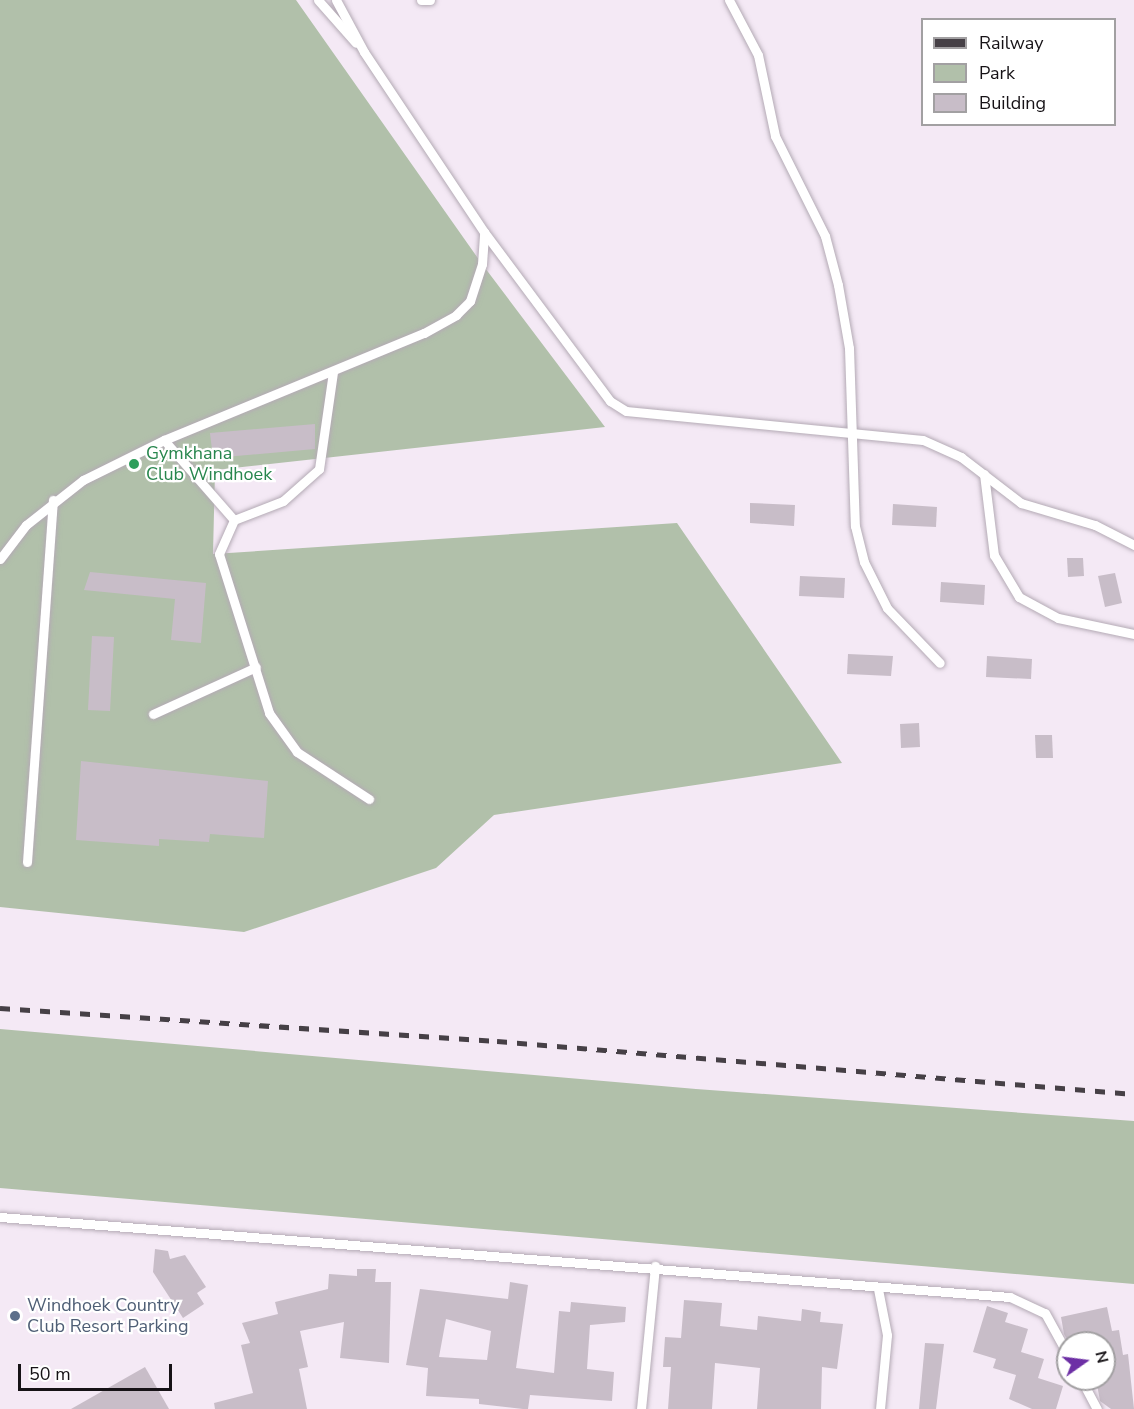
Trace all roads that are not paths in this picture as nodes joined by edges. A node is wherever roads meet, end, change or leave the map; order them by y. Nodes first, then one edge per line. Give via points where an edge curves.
1 (318, 0) edge
2 (336, 0) edge
3 (420, 0) edge
4 (430, 0) edge
5 (729, 0) edge
6 (364, 52) junction
7 (484, 232) junction
8 (333, 372) junction
9 (849, 430) junction
10 (164, 440) junction
11 (984, 474) junction
12 (53, 500) junction
13 (234, 520) junction
14 (1134, 545) edge
15 (0, 559) edge
16 (1134, 634) edge
17 (940, 663) dead end
18 (256, 667) junction
19 (153, 714) dead end
20 (369, 799) dead end
21 (27, 862) dead end
22 (0, 1217) edge
23 (655, 1266) junction
24 (878, 1289) junction
25 (1056, 1333) edge
26 (1087, 1391) edge
27 (641, 1409) edge
28 (880, 1409) edge
29 (1097, 1409) edge

1 - 6 lane
2 - 6 lane
3 - 4 lane
5 - 9 lane via 758,55 776,136 825,236 849,348
6 - 7 lane
7 - 8 lane via 482,264 473,292 456,315
7 - 9 lane via 610,401 626,411
8 - 10 lane
8 - 13 lane via 319,469 284,501
9 - 11 lane via 923,440
9 - 17 lane via 855,526 864,562 887,608
10 - 12 lane via 83,480
10 - 13 lane
11 - 14 lane via 1022,503 1095,525
11 - 16 lane via 994,555 1019,597 1059,618
12 - 15 lane
12 - 21 lane
13 - 18 lane via 219,554
18 - 19 lane
18 - 20 lane via 269,712 297,752
22 - 23 lane
23 - 24 lane
23 - 27 lane
24 - 25 lane via 1022,1299 1045,1312
24 - 28 lane via 887,1335
26 - 29 lane

